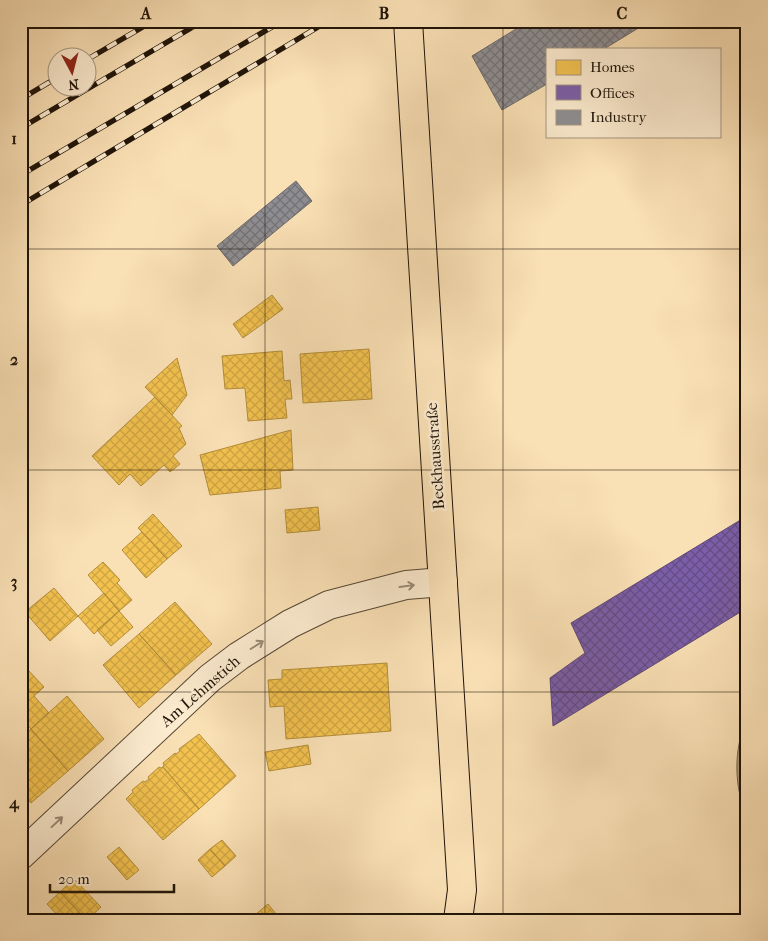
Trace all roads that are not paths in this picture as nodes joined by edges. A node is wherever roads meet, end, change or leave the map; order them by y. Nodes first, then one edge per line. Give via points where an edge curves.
1 (408, 21) edge
2 (443, 582) junction
3 (21, 855) edge
4 (462, 890) junction
5 (458, 920) edge
6 (470, 920) edge

1 - 2 main road, Beckhausstraße
3 -> 2 street, Am Lehmstich via 210,678 239,656 290,624 329,605 406,586
2 - 4 main road, Beckhausstraße
4 - 5 main road, Beckhausstraße
4 - 6 main road, Beckhausstraße

